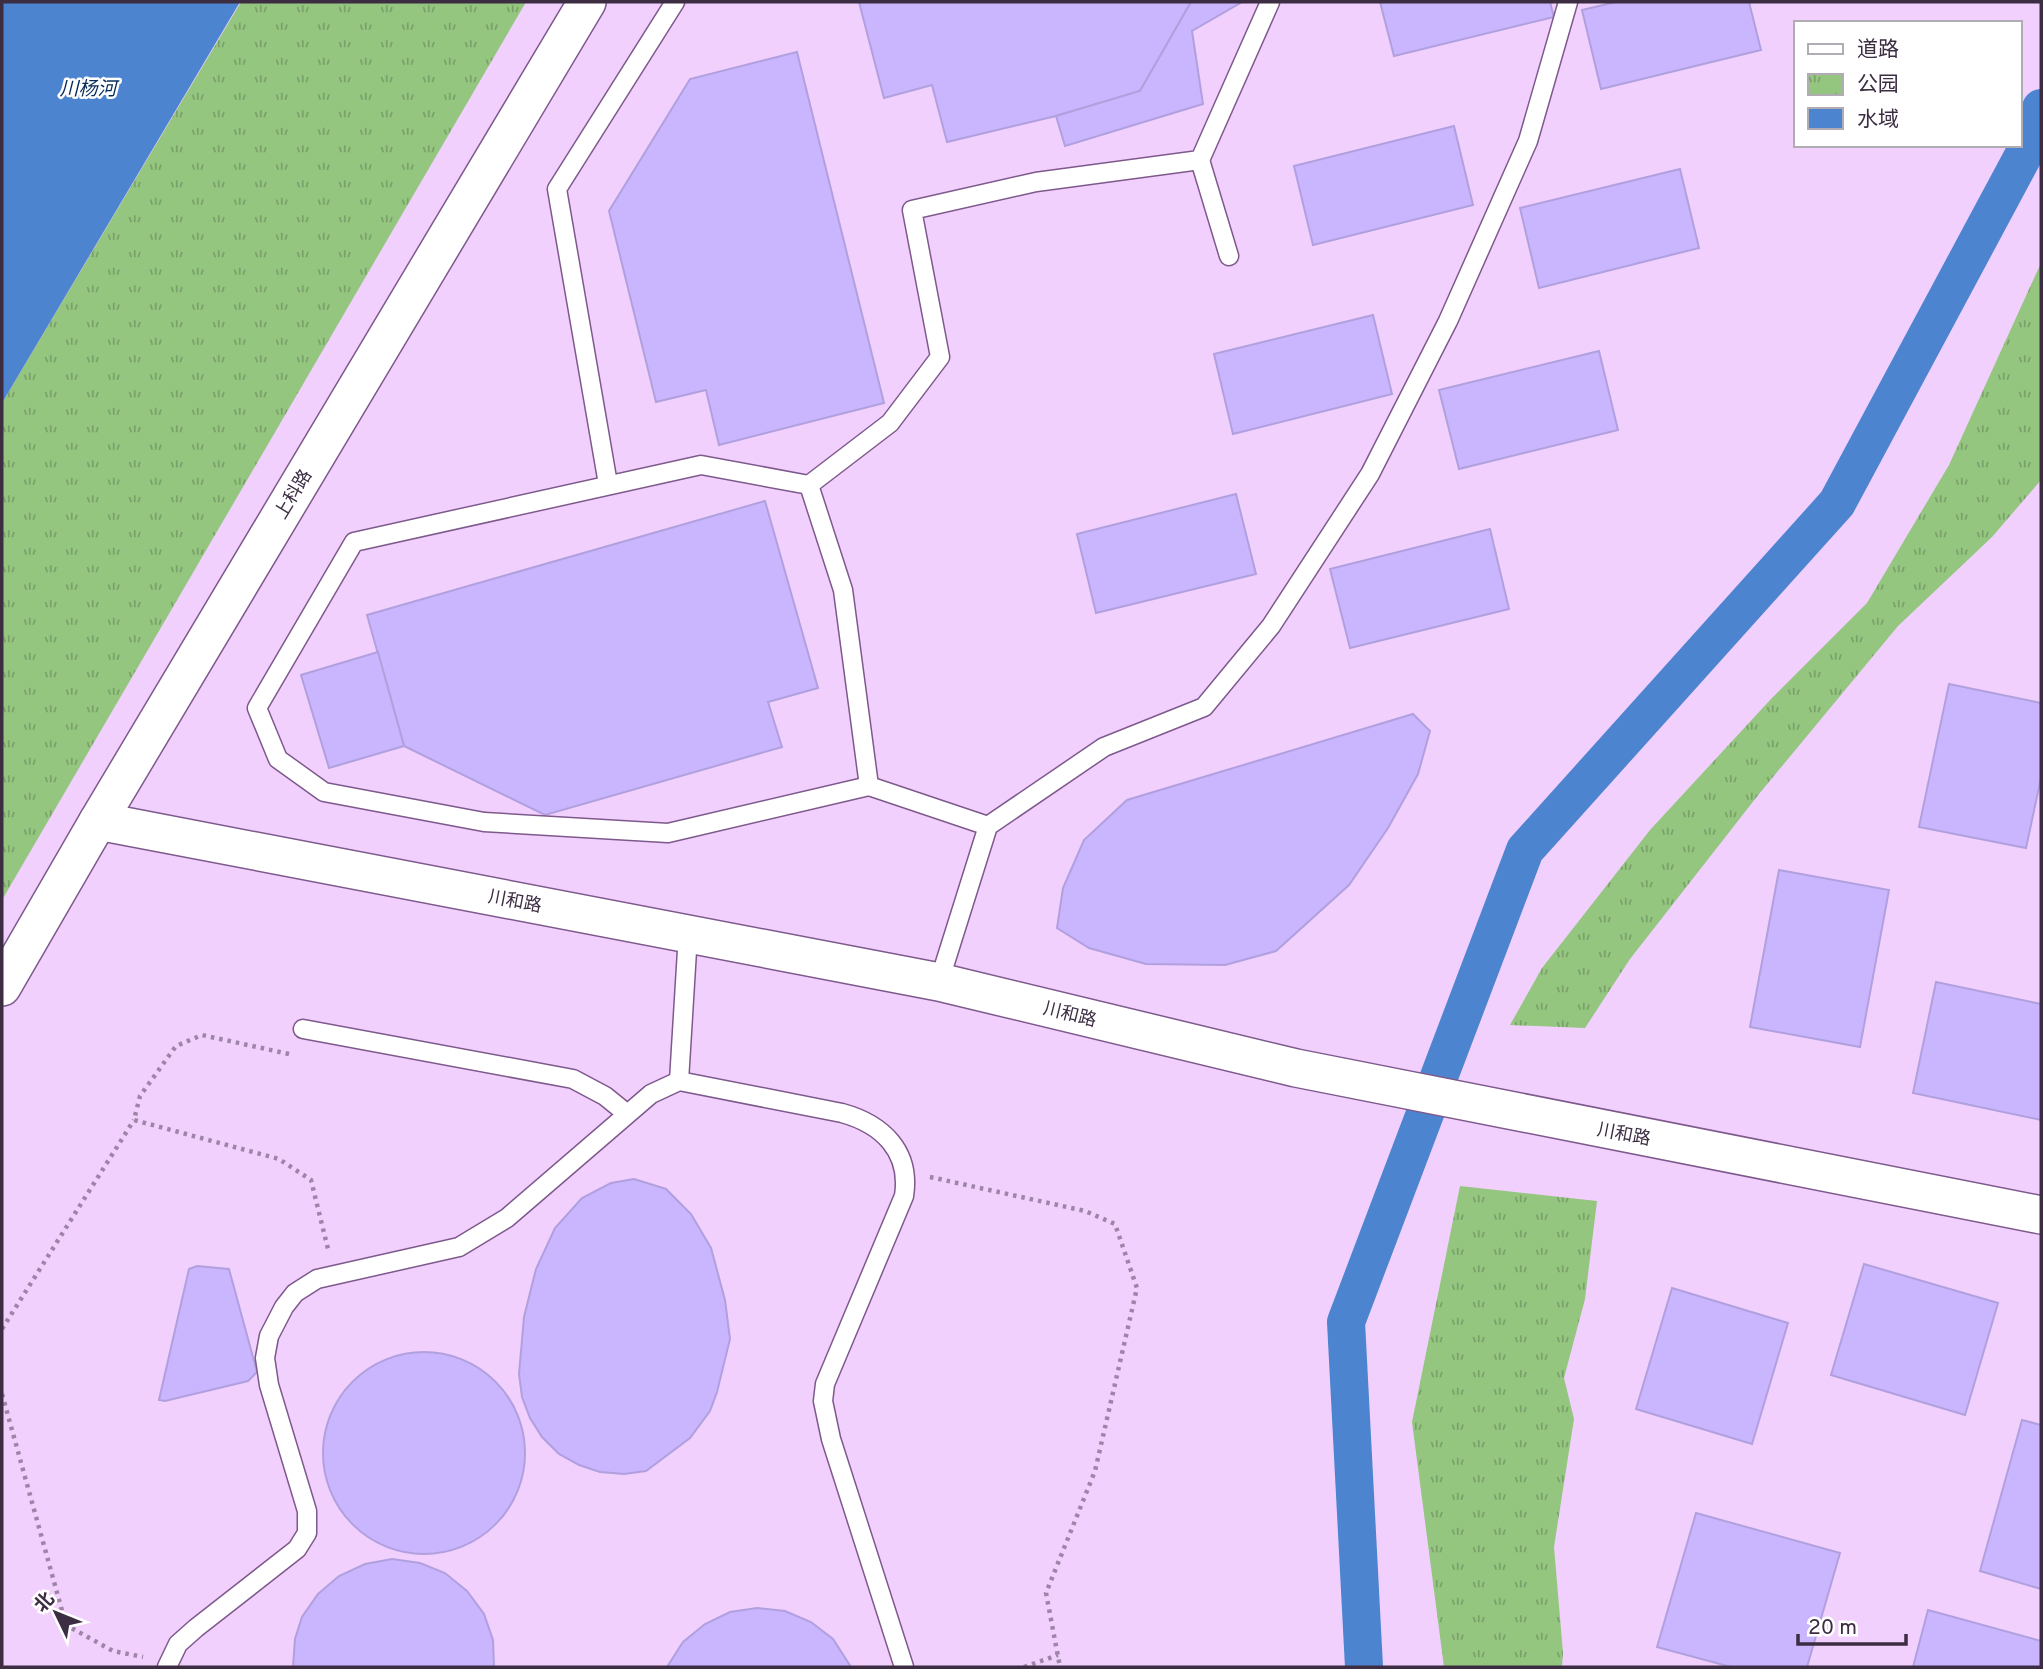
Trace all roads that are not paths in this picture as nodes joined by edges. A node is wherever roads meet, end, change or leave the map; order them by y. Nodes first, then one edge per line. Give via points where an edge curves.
1 (587, 2) edge
2 (675, 2) edge
3 (1270, 2) edge
4 (1568, 2) edge
5 (1200, 160) junction
6 (1229, 256) dead end
7 (608, 484) junction
8 (809, 485) junction
9 (869, 786) junction
10 (97, 821) junction
11 (988, 826) junction
12 (688, 934) junction
13 (939, 982) junction
14 (2, 987) edge
15 (303, 1029) road end
16 (679, 1081) junction
17 (626, 1113) junction
18 (2041, 1215) edge
19 (168, 1665) edge
20 (904, 1667) edge

1 - 10 street, 上科路
2 - 7 lane via 557,189
3 - 5 lane
4 - 11 lane via 1528,141 1448,321 1370,474 1271,626 1204,707 1104,747
5 - 6 lane
5 - 8 lane via 1036,182 912,210 940,357 890,423
7 - 8 lane via 701,465
7 - 9 lane via 354,542 257,708 278,759 324,793 484,822 668,833
8 - 9 lane via 843,590
9 - 11 lane
10 - 12 street, 川和路
10 - 14 street, 上科路
11 - 13 lane
12 - 13 street, 川和路
12 - 16 lane
13 - 18 street, 川和路 via 1296,1068
15 - 17 lane via 573,1079
16 - 17 lane
16 - 20 lane via 842,1112 865,1119 895,1145 905,1172 904,1196 825,1384 823,1401
17 - 19 lane via 482,1235 459,1247 334,1275 295,1293 269,1336 265,1357 269,1385 307,1511 307,1532 297,1549 178,1644

